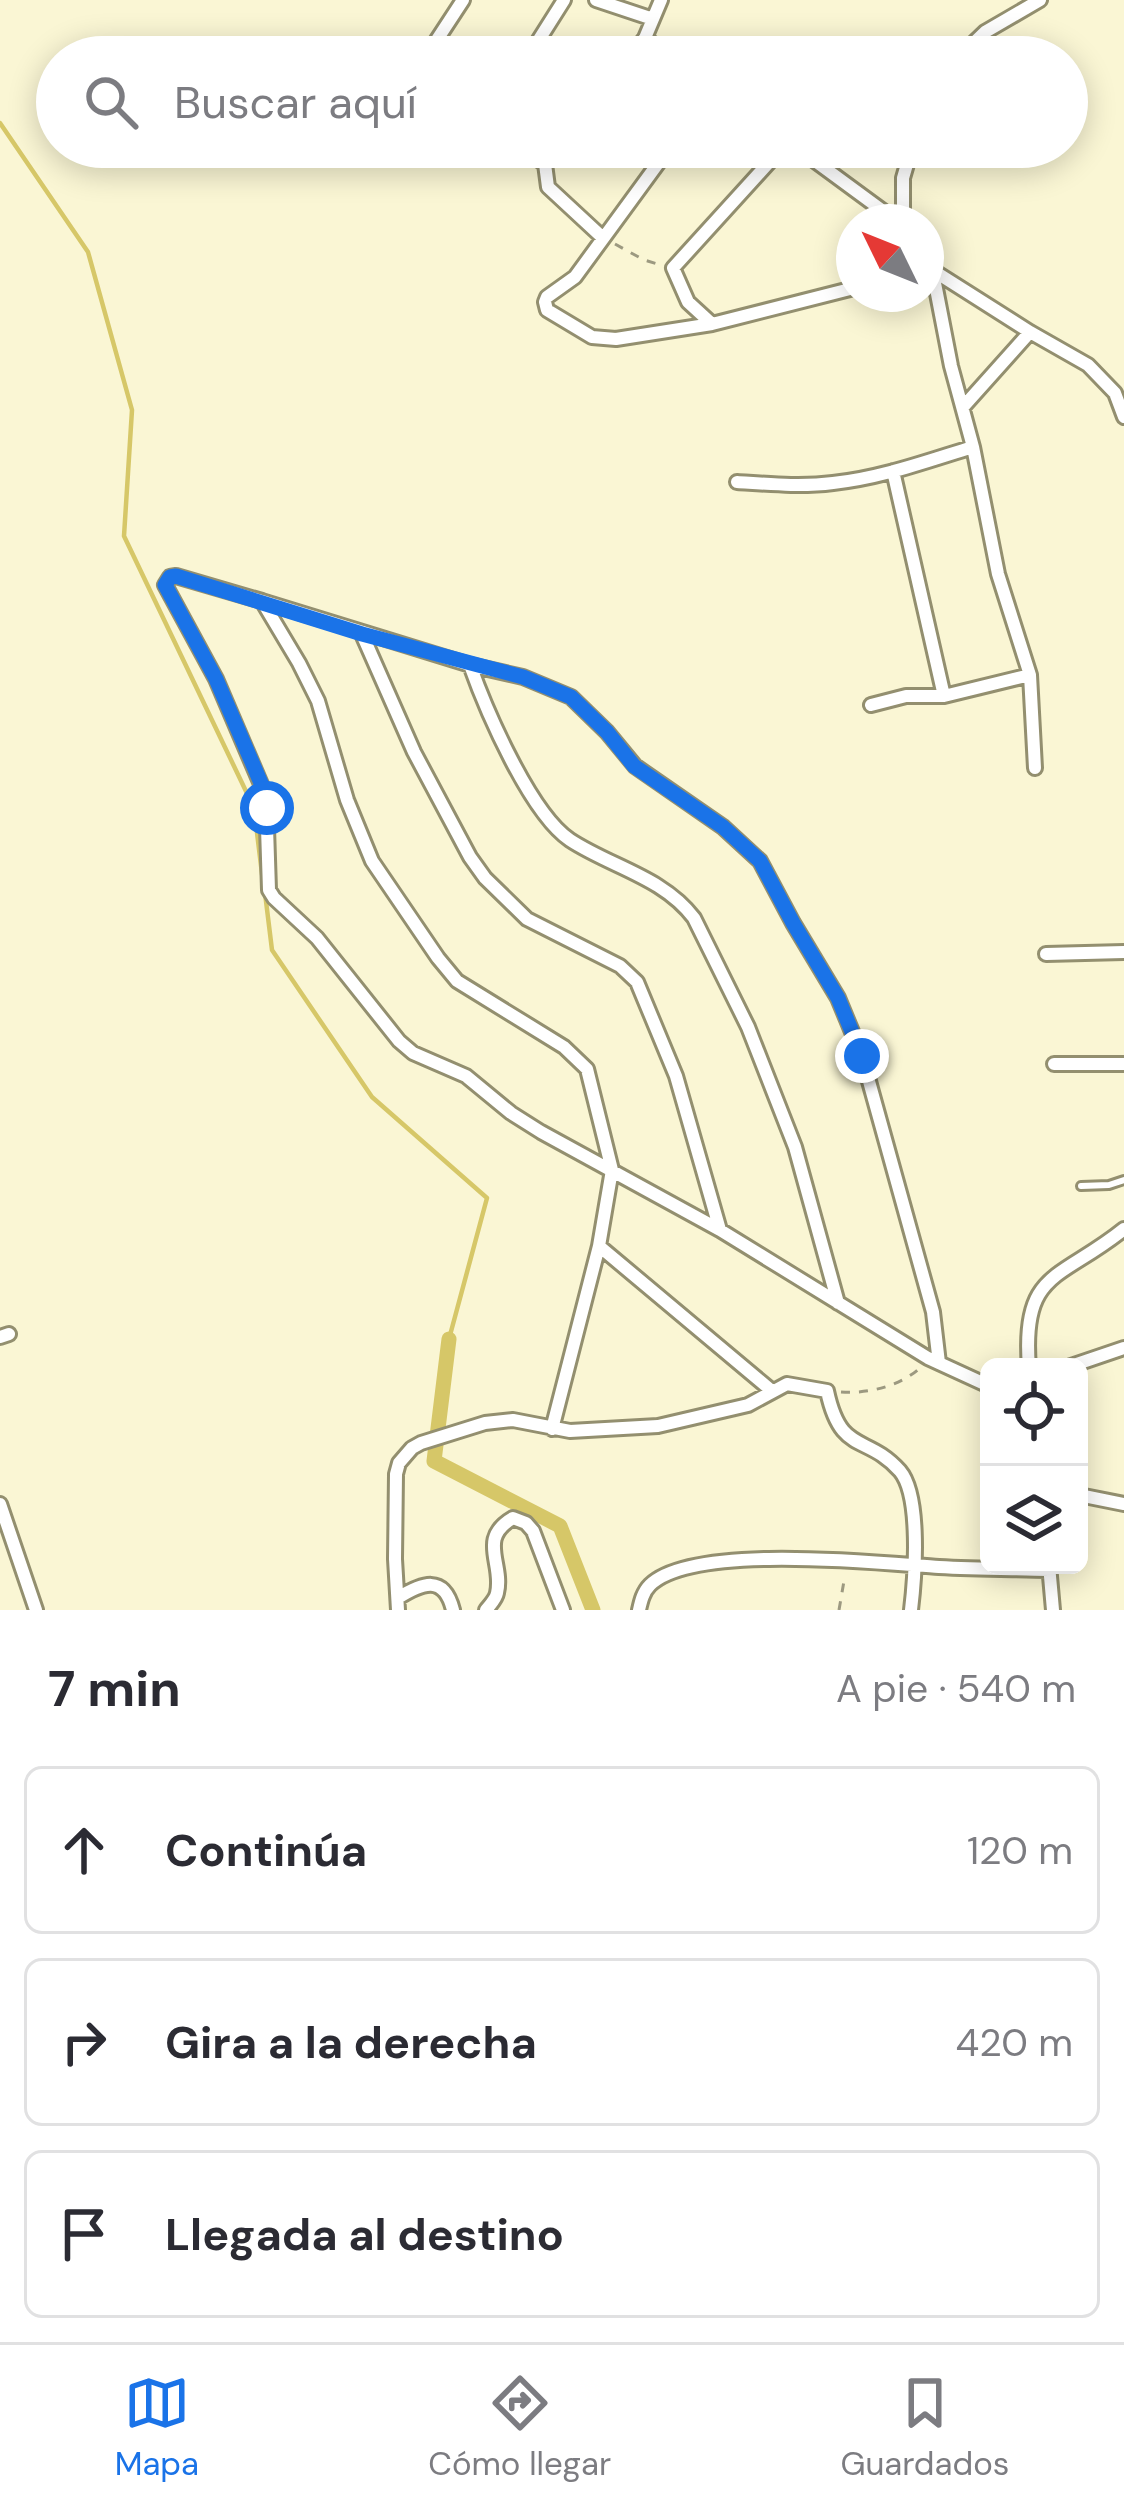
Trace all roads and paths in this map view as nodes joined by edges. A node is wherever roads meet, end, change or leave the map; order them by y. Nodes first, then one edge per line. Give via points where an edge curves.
1 (463, 0) edge
2 (564, 0) edge
3 (596, 0) edge
4 (662, 0) edge
5 (1040, 0) edge
6 (653, 20) junction
7 (439, 36) edge
8 (541, 36) edge
9 (646, 36) edge
10 (981, 36) edge
11 (546, 168) edge
12 (655, 168) edge
13 (764, 168) edge
14 (825, 168) edge
15 (906, 168) edge
16 (876, 204) edge
17 (902, 204) edge
18 (603, 238) junction
19 (673, 268) junction
20 (944, 279) edge
21 (836, 293) edge
22 (938, 312) edge
23 (712, 324) junction
24 (1030, 332) junction
25 (963, 407) junction
26 (1124, 417) edge
27 (973, 447) junction
28 (893, 472) junction
29 (737, 482) dead end
30 (262, 602) junction
31 (362, 634) junction
32 (470, 664) junction
33 (1030, 675) junction
34 (944, 695) junction
35 (871, 705) dead end
36 (1035, 769) dead end
37 (1124, 952) edge
38 (1046, 954) dead end
39 (1054, 1064) dead end
40 (1124, 1064) edge
41 (612, 1170) junction
42 (1124, 1180) edge
43 (1082, 1186) dead end
44 (1124, 1228) edge
45 (720, 1229) junction
46 (599, 1246) junction
47 (838, 1303) junction
48 (1124, 1348) edge
49 (1029, 1358) edge
50 (934, 1360) junction
51 (1088, 1360) edge
52 (980, 1382) edge
53 (827, 1390) junction
54 (772, 1391) junction
55 (552, 1429) junction
56 (1088, 1497) edge
57 (1124, 1504) edge
58 (1, 1510) edge
59 (848, 1562) junction
60 (914, 1564) junction
61 (980, 1566) edge
62 (1050, 1574) edge
63 (398, 1604) edge
64 (36, 1610) edge
65 (453, 1610) edge
66 (486, 1610) edge
67 (563, 1610) edge
68 (639, 1610) edge
69 (839, 1610) edge
70 (911, 1610) edge
71 (1053, 1610) edge

1 - 7 street
2 - 8 street
3 - 6 street
4 - 6 street
5 - 10 street
6 - 9 street
11 - 18 street via 548,187
12 - 18 street
13 - 19 street
14 - 16 street
15 - 17 street
18 - 19 path
18 - 23 street via 575,277 547,297 547,310 602,340
19 - 23 street via 688,302
20 - 24 street
21 - 23 street
22 - 25 street
24 - 25 street
24 - 26 street via 1088,364
25 - 27 street
27 - 28 street
27 - 33 street via 998,574
28 - 29 street via 807,486
28 - 34 street
30 - 31 street
30 - 41 street via 318,700 372,861 457,981 587,1070
30 - 41 street via 176,576 165,585 266,796 274,898 406,1048 466,1076 511,1113
31 - 32 street
31 - 45 street via 414,752 485,878 527,919 637,982 676,1076
32 - 47 street via 549,819 568,838 667,890 694,918 795,1147
32 - 50 street via 571,697 634,766 760,861 862,1056 933,1312
33 - 34 street
33 - 36 street
34 - 35 street
37 - 38 street
39 - 40 street
41 - 45 street
41 - 46 street
42 - 43 lane
44 - 49 street via 1035,1296
45 - 47 street
46 - 54 street
46 - 55 street
47 - 50 street
48 - 51 street
50 - 52 street
50 - 53 path via 892,1384
53 - 54 street via 788,1384
53 - 60 street via 843,1432 898,1468 910,1489
54 - 55 street via 748,1405 658,1426
55 - 63 street via 485,1423 406,1455 395,1486
56 - 57 street
58 - 64 street
59 - 60 street
59 - 68 street via 780,1557 695,1568 648,1587
59 - 69 path
60 - 61 street
60 - 70 street
62 - 71 street
63 - 65 street via 422,1583 448,1594
66 - 67 street via 497,1592 496,1534 513,1517 533,1531

